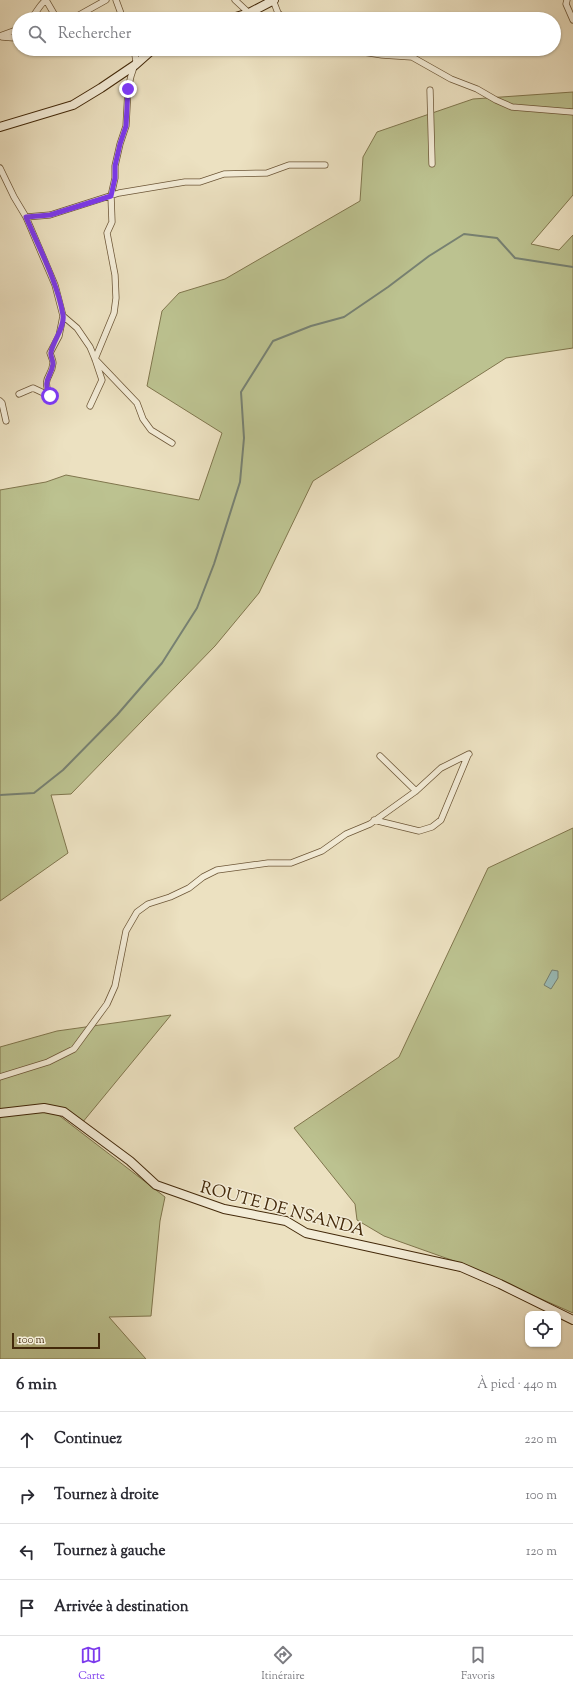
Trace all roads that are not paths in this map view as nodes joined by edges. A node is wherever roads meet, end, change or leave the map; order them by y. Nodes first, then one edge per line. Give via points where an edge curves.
1 (46, 0) edge
2 (106, 0) edge
3 (116, 0) edge
4 (235, 0) edge
5 (273, 0) edge
6 (567, 0) edge
7 (37, 12) edge
8 (53, 12) edge
9 (85, 12) edge
10 (120, 12) edge
11 (248, 12) edge
12 (251, 12) edge
13 (278, 12) edge
14 (573, 20) edge
15 (12, 32) edge
16 (0, 37) edge
17 (12, 38) edge
18 (135, 56) edge
19 (145, 56) edge
20 (397, 56) edge
21 (134, 65) junction
22 (430, 90) dead end
23 (573, 112) edge
24 (0, 127) edge
25 (432, 164) dead end
26 (325, 165) dead end
27 (0, 168) edge
28 (111, 196) junction
29 (26, 217) junction
30 (63, 316) junction
31 (95, 359) junction
32 (19, 394) dead end
33 (0, 401) edge
34 (90, 406) dead end
35 (6, 421) dead end
36 (172, 443) dead end
37 (380, 756) dead end
38 (416, 792) junction
39 (374, 820) junction
40 (0, 1077) edge
41 (0, 1113) edge
42 (573, 1320) edge

1 - 7 street
1 - 8 street
2 - 9 street
3 - 10 street
4 - 11 street
5 - 12 street
5 - 13 street
6 - 14 street via 566,4
15 - 16 street
16 - 17 street
18 - 21 street
19 - 21 street
20 - 23 street via 412,57 512,107
21 - 24 street via 73,105
21 - 28 street via 128,89 126,126 115,166
22 - 25 street
26 - 28 street via 289,165 266,173 224,174 200,182 170,184
27 - 29 street
28 - 29 street via 50,215
28 - 31 street via 112,222 107,233 115,275 116,298 114,312
29 - 30 street via 54,285
30 - 31 street via 77,328
30 - 32 street via 59,336 50,353 53,363 46,380 50,396 33,388
31 - 34 street via 102,380
31 - 36 street via 137,403 143,419 151,430
33 - 35 street
37 - 38 street
38 - 39 street
38 - 39 street via 441,768 469,754 441,820 432,827 419,831
39 - 40 street via 346,834 322,852 291,864 268,863 217,870 189,888 148,904 137,912 126,931 115,986 107,1004 74,1049 48,1062
41 - 42 street, ROUTE DE NSANDA via 44,1108 64,1112 130,1161 156,1185 224,1209 286,1221 306,1233 462,1267

